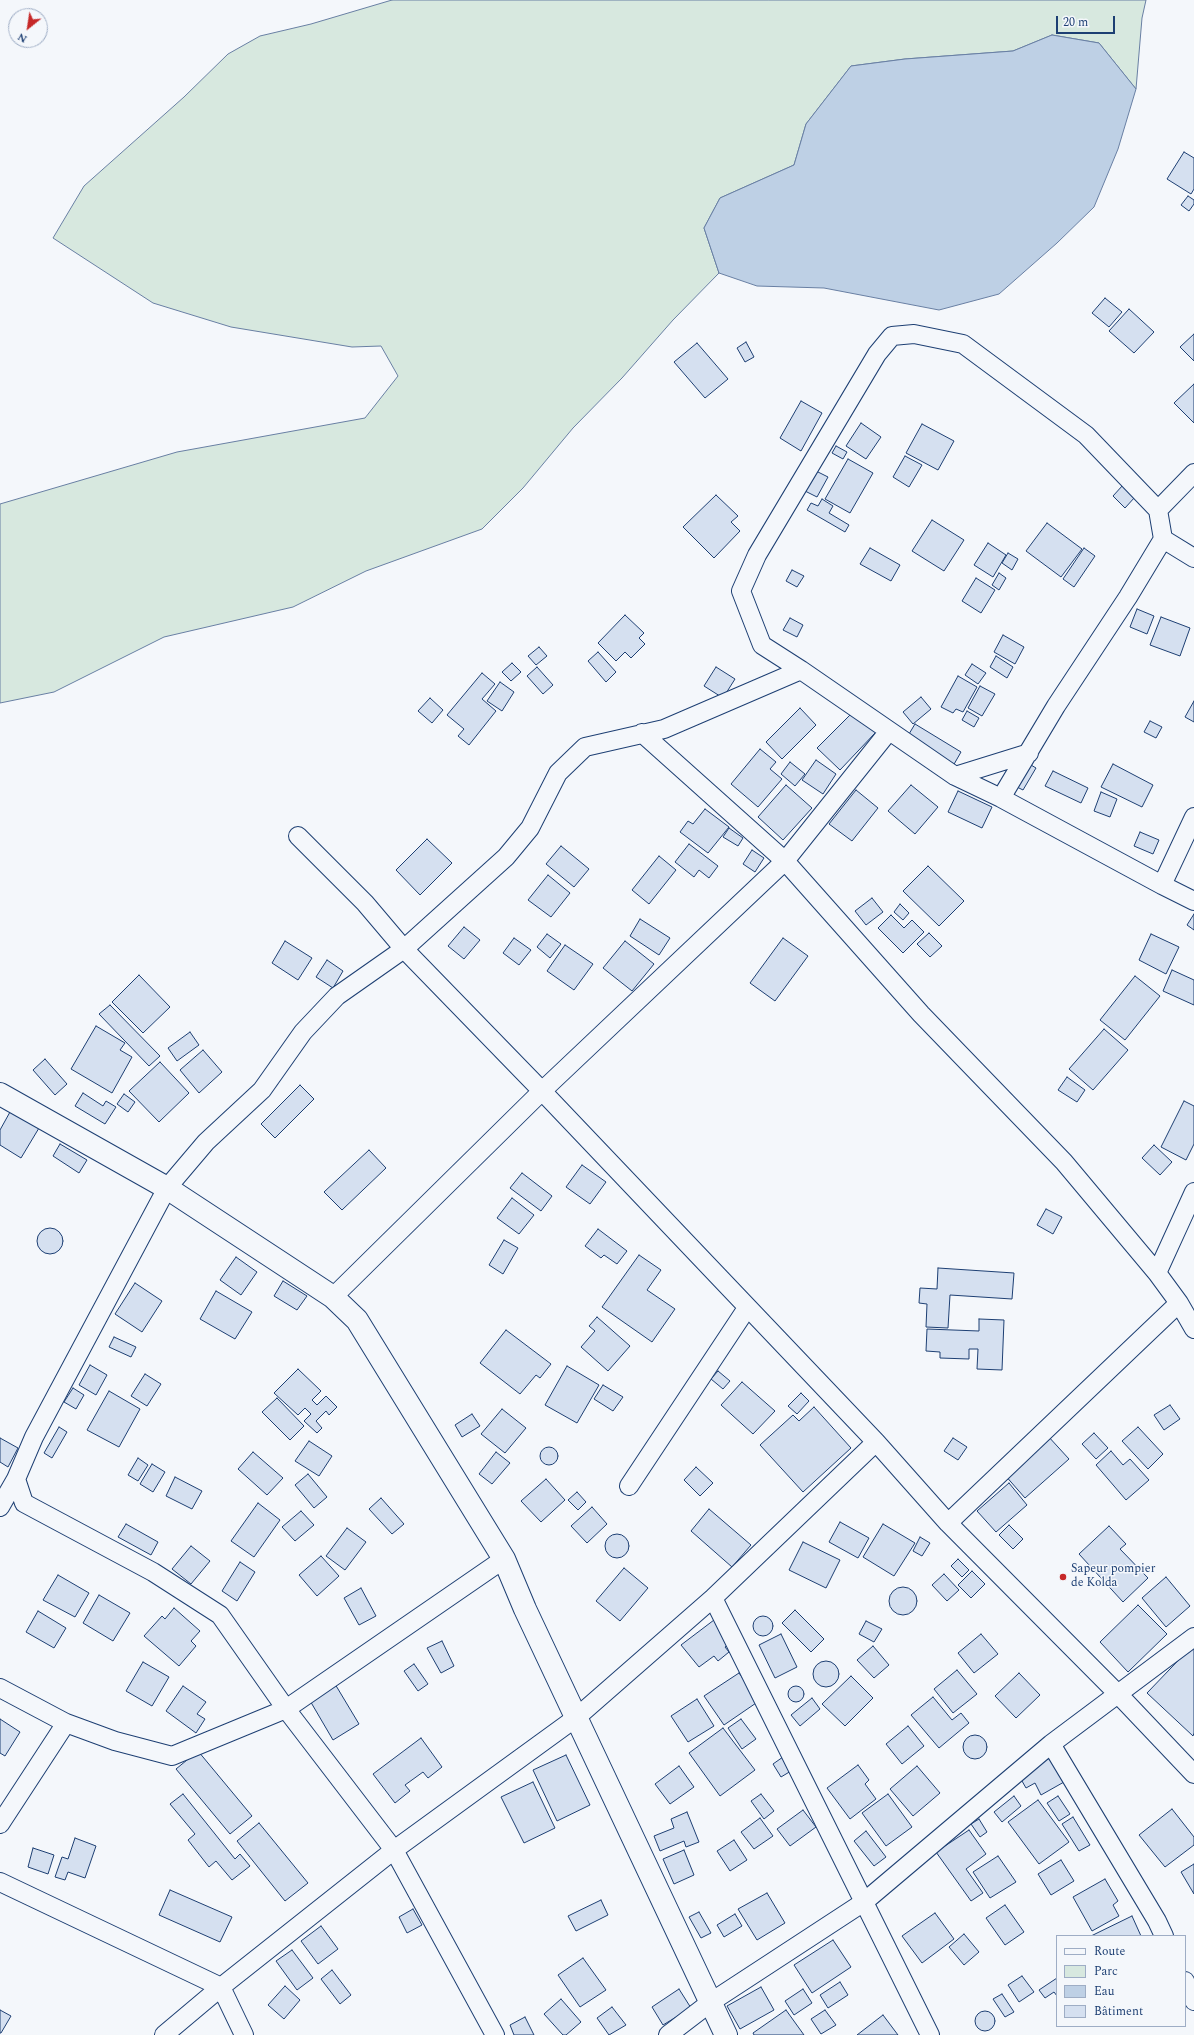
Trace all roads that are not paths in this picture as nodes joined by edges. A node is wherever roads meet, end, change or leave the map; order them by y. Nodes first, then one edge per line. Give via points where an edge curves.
1 (1194, 473) edge
2 (1158, 510) junction
3 (1163, 538) junction
4 (1194, 558) edge
5 (801, 670) junction
6 (889, 731) junction
7 (642, 733) junction
8 (1029, 753) junction
9 (955, 776) junction
10 (1001, 798) junction
11 (1194, 817) edge
12 (298, 836) dead end
13 (785, 861) junction
14 (1162, 885) junction
15 (1194, 901) edge
16 (404, 949) junction
17 (542, 1091) junction
18 (1, 1097) edge
19 (167, 1188) junction
20 (1194, 1192) edge
21 (1157, 1273) junction
22 (333, 1297) junction
23 (1179, 1303) junction
24 (747, 1308) junction
25 (1194, 1329) edge
26 (876, 1442) junction
27 (16, 1479) junction
28 (629, 1486) dead end
29 (0, 1507) edge
30 (948, 1523) junction
31 (504, 1559) junction
32 (713, 1598) junction
33 (1194, 1637) edge
34 (0, 1688) edge
35 (1118, 1694) junction
36 (286, 1709) junction
37 (577, 1717) junction
38 (66, 1723) junction
39 (1051, 1744) junction
40 (1194, 1774) edge
41 (0, 1824) edge
42 (394, 1850) junction
43 (0, 1882) edge
44 (864, 1902) junction
45 (1164, 1935) edge
46 (1186, 1984) edge
47 (221, 1987) junction
48 (1194, 2001) edge
49 (711, 2002) junction
50 (164, 2035) edge
51 (244, 2035) edge
52 (495, 2035) edge
53 (668, 2035) edge
54 (726, 2035) edge
55 (930, 2035) edge

1 - 2 street
2 - 3 street
2 - 5 street via 1086,435 963,344 914,334 892,336 877,354 757,555 742,591 762,645
3 - 4 street
3 - 8 street
5 - 6 street
5 - 7 street via 664,729
6 - 9 street
6 - 13 street
7 - 13 street
7 - 16 street via 585,747 558,773 530,828 506,857
8 - 9 street
8 - 10 street
9 - 10 street
10 - 14 street
11 - 14 street
12 - 16 street via 365,903
13 - 17 street
13 - 21 street via 921,1014 1064,1162
14 - 15 street
16 - 17 street
16 - 19 street via 337,996 303,1032 262,1090 206,1142
17 - 22 street
17 - 24 street
18 - 19 street
19 - 22 street
19 - 27 street via 34,1437
20 - 21 street
21 - 23 street
22 - 31 street via 357,1320
23 - 25 street
23 - 30 street
24 - 26 street
24 - 28 street
26 - 30 street
26 - 32 street
27 - 29 street
27 - 36 street via 24,1503 153,1572 220,1615
30 - 35 street
31 - 36 street
31 - 37 street
32 - 37 street
32 - 44 street
33 - 35 street
34 - 38 street
35 - 39 street
35 - 40 street
36 - 38 street via 172,1756 115,1741
36 - 42 street
37 - 42 street
37 - 49 street
38 - 41 street
39 - 44 street
39 - 45 street
42 - 47 street
42 - 52 street
43 - 47 street
44 - 49 street
44 - 55 street
46 - 48 street
47 - 50 street
47 - 51 street
49 - 53 street
49 - 54 street

